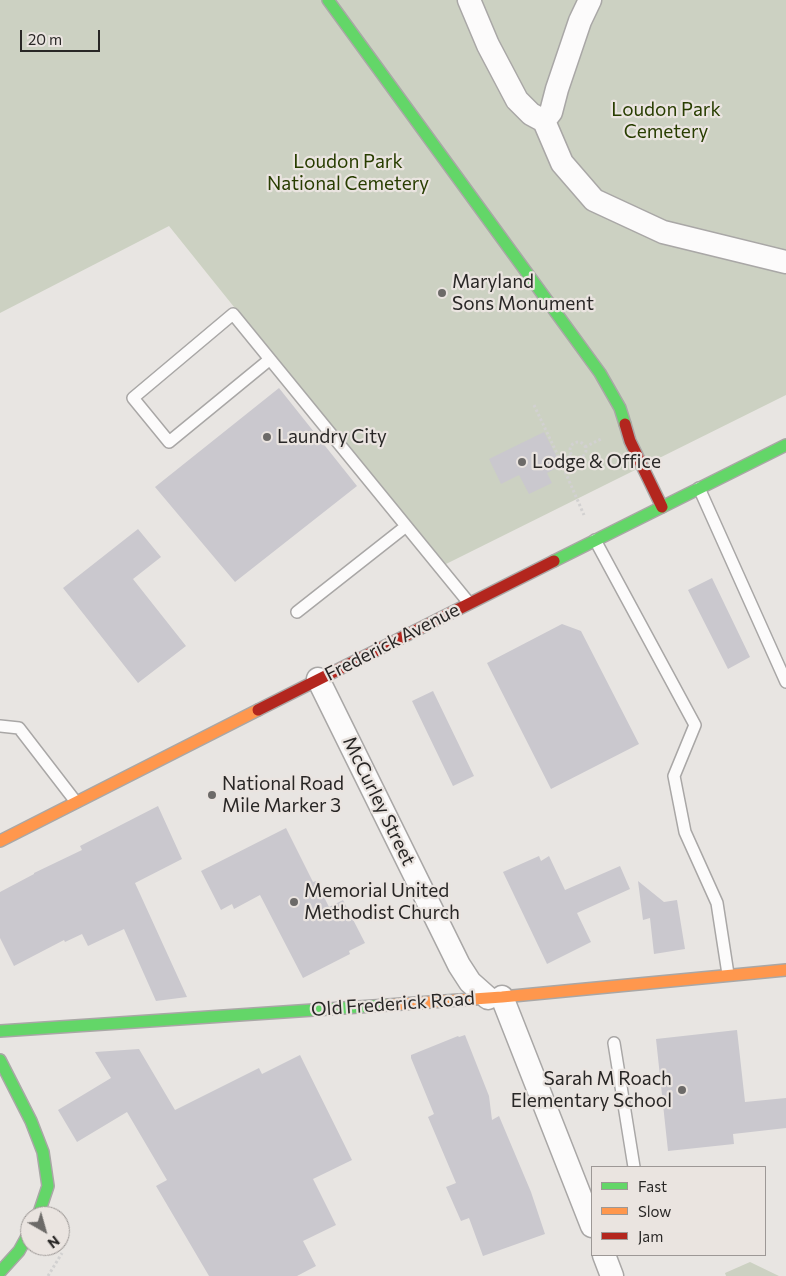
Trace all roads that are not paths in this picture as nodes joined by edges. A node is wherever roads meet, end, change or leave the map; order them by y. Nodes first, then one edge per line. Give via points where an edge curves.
1 (328, 0) edge
2 (469, 0) edge
3 (590, 0) edge
4 (544, 121) junction
5 (786, 262) edge
6 (269, 360) junction
7 (786, 445) edge
8 (699, 488) junction
9 (662, 507) junction
10 (405, 527) junction
11 (595, 540) junction
12 (469, 603) junction
13 (296, 612) dead end
14 (318, 679) junction
15 (786, 682) edge
16 (0, 726) edge
17 (76, 802) junction
18 (0, 841) edge
19 (786, 970) edge
20 (728, 974) junction
21 (495, 997) junction
22 (0, 1031) edge
23 (614, 1042) dead end
24 (0, 1060) edge
25 (634, 1166) edge
26 (586, 1191) edge
27 (41, 1206) edge
28 (591, 1220) edge
29 (20, 1249) edge
30 (604, 1256) edge
31 (0, 1272) edge
32 (612, 1276) edge

1 - 9 street via 600,373 620,408 630,441
2 - 4 street via 517,100
3 - 4 street via 580,21 551,112
4 - 5 street via 562,163 594,200 663,232
6 - 6 lane via 233,314 133,398 169,442
6 - 10 lane
7 - 8 street, Frederick Avenue
8 - 9 street, Frederick Avenue
8 - 15 lane
9 - 11 street, Frederick Avenue
10 - 12 lane
10 - 13 lane
11 - 12 street, Frederick Avenue
11 - 20 lane via 695,725 674,776 685,832 717,903
12 - 14 street, Frederick Avenue
14 - 17 street, Frederick Avenue
14 - 21 street, McCurley Street via 459,965 470,982
16 - 17 lane via 19,728
17 - 18 street, Frederick Avenue
19 - 20 street, Old Frederick Road
20 - 21 street, Old Frederick Road
21 - 22 street, Old Frederick Road
21 - 26 street, McCurley Street
23 - 25 lane
24 - 27 street via 31,1120 43,1152 48,1186
26 - 28 street, McCurley Street
29 - 31 street
30 - 32 street

